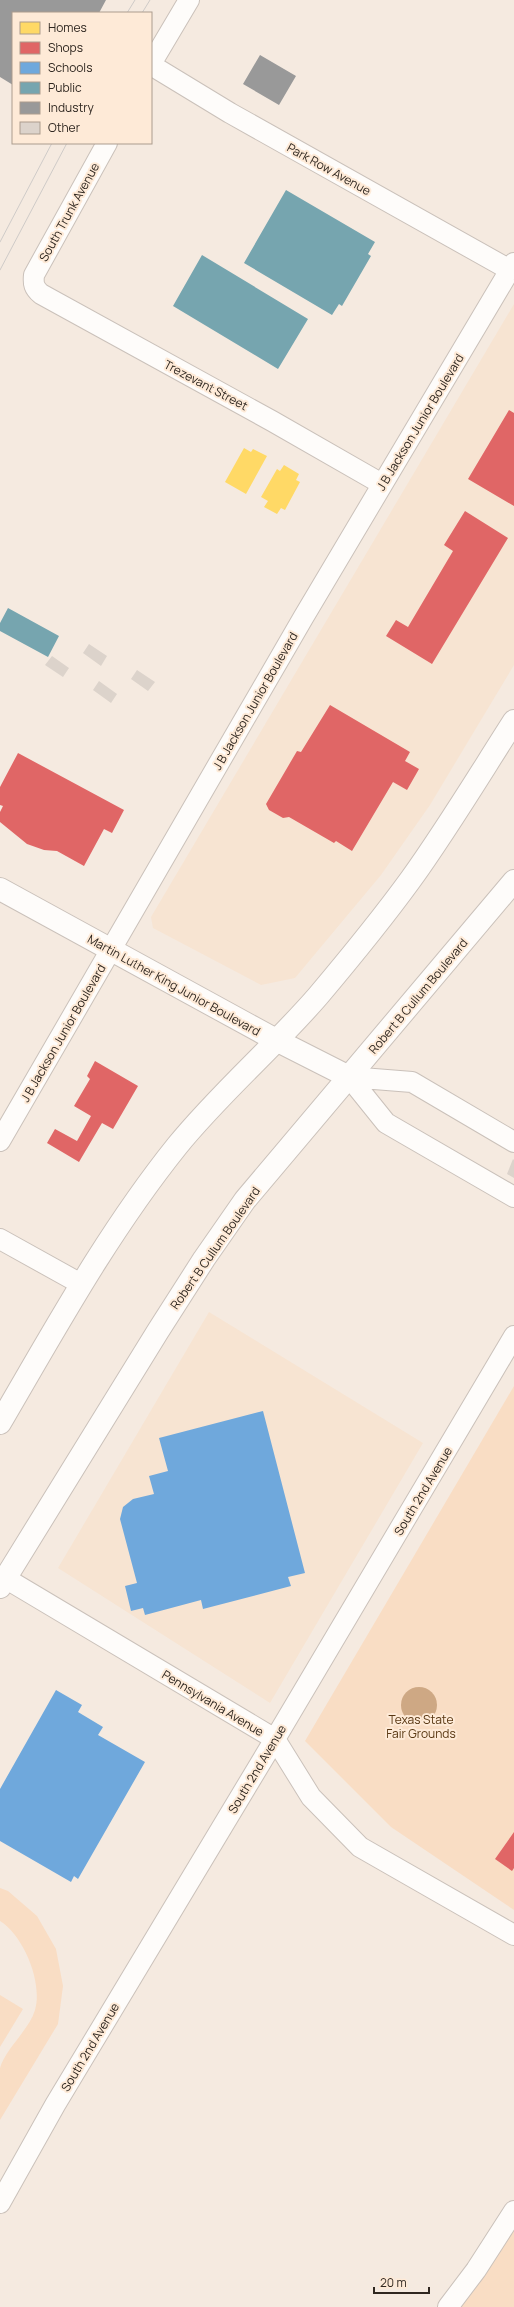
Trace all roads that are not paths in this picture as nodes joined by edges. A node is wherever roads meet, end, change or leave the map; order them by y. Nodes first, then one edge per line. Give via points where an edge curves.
1 (189, 0) edge
2 (152, 62) edge
3 (152, 65) edge
4 (106, 144) edge
5 (512, 267) edge
6 (33, 283) joint
7 (382, 484) junction
8 (514, 721) edge
9 (514, 881) edge
10 (0, 890) edge
11 (110, 950) junction
12 (276, 1040) junction
13 (350, 1076) junction
14 (0, 1141) edge
15 (514, 1142) edge
16 (514, 1197) edge
17 (0, 1239) edge
18 (81, 1284) junction
19 (514, 1336) edge
20 (0, 1423) edge
21 (2, 1583) edge
22 (275, 1740) junction
23 (514, 1934) edge
24 (0, 2203) edge
25 (514, 2211) edge
26 (448, 2307) edge

1 - 2 street
3 - 5 street, Park Row Avenue via 230,113
4 - 6 street, South Trunk Avenue via 34,275
5 - 7 street, J B Jackson Junior Boulevard
6 - 7 street, Trezevant Street via 41,294
7 - 11 street, J B Jackson Junior Boulevard
8 - 12 main road via 411,878 318,996
9 - 13 main road, Robert B Cullum Boulevard
10 - 11 main road, Martin Luther King Junior Boulevard
11 - 12 main road, Martin Luther King Junior Boulevard
11 - 14 street, J B Jackson Junior Boulevard
12 - 13 main road, Martin Luther King Junior Boulevard
12 - 18 main road via 225,1092 178,1146 118,1226
13 - 15 street, Martin Luther King Junior Boulevard via 412,1082
13 - 16 street, Martin Luther King Junior Boulevard via 386,1123
13 - 21 main road, Robert B Cullum Boulevard via 245,1200 204,1259
17 - 18 street
18 - 20 main road
19 - 22 street, South 2nd Avenue
21 - 22 street, Pennsylvania Avenue
22 - 23 street, Pennsylvania Avenue via 310,1798 360,1847
22 - 24 street, South 2nd Avenue via 55,2105
25 - 26 street via 476,2270

